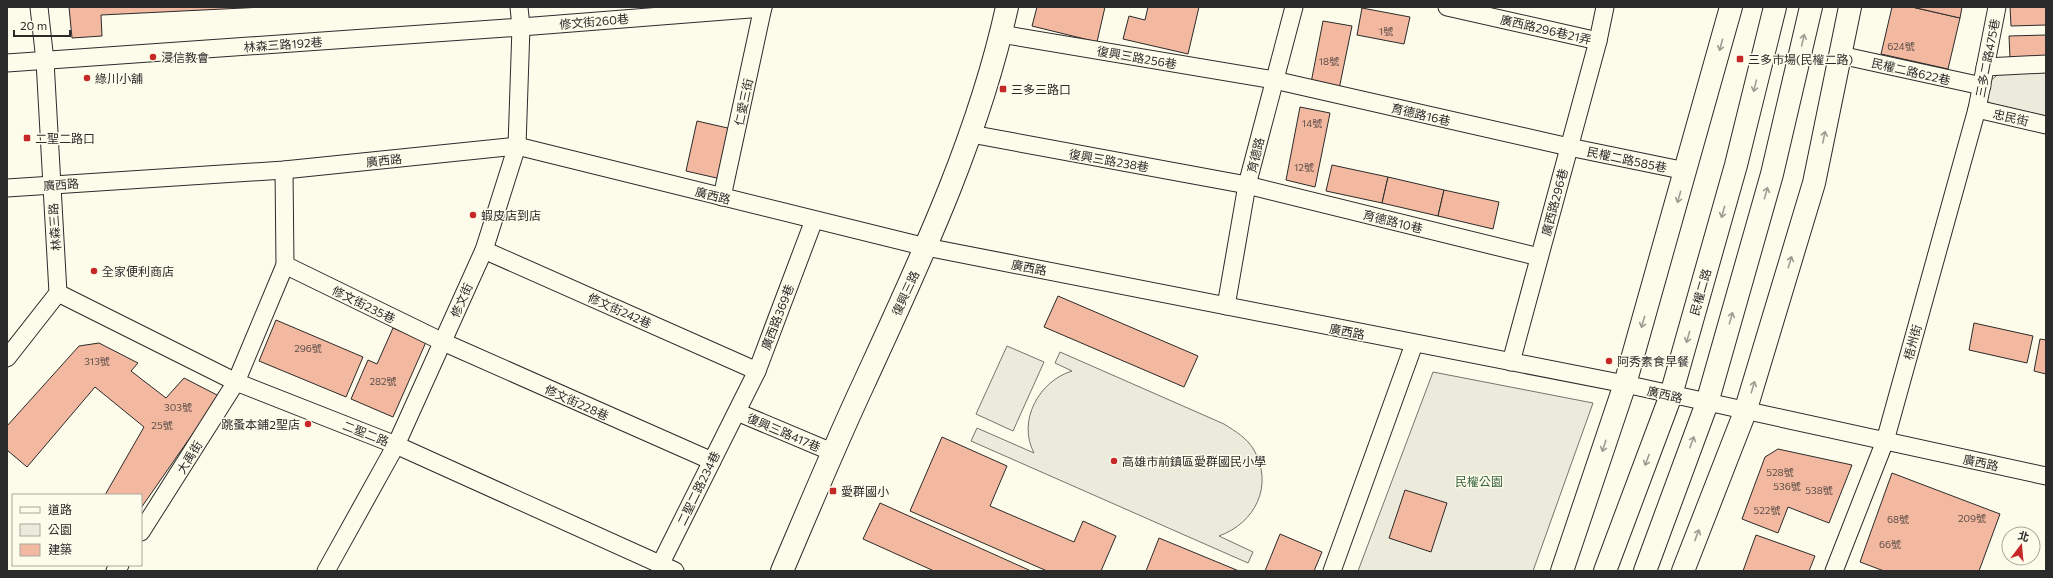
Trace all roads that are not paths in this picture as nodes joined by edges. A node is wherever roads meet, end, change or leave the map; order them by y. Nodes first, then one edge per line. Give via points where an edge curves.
1 (39, 7) edge
2 (519, 7) edge
3 (763, 7) edge
4 (1007, 7) edge
5 (1294, 7) edge
6 (1447, 7) edge
7 (1605, 7) edge
8 (1731, 7) edge
9 (1775, 7) edge
10 (1811, 7) edge
11 (1850, 7) edge
12 (1997, 7) edge
13 (521, 27) junction
14 (1001, 34) junction
15 (1598, 41) junction
16 (1840, 55) junction
17 (45, 60) junction
18 (7, 63) edge
19 (2046, 64) edge
20 (1985, 67) junction
21 (1274, 80) junction
22 (1982, 86) junction
23 (1977, 109) junction
24 (2046, 125) edge
25 (971, 134) junction
26 (517, 146) junction
27 (1569, 147) junction
28 (284, 170) junction
29 (1686, 172) junction
30 (51, 185) junction
31 (1248, 185) junction
32 (7, 188) edge
33 (722, 197) junction
34 (814, 220) junction
35 (926, 247) junction
36 (484, 250) junction
37 (1539, 257) junction
38 (285, 265) junction
39 (58, 293) junction
40 (1226, 306) junction
41 (443, 342) junction
42 (1414, 344) junction
43 (7, 358) edge
44 (1511, 362) junction
45 (757, 371) junction
46 (236, 382) junction
47 (1625, 384) junction
48 (1671, 395) junction
49 (1706, 402) junction
50 (736, 412) junction
51 (1745, 412) junction
52 (1885, 441) junction
53 (396, 445) junction
54 (832, 452) junction
55 (712, 462) junction
56 (2046, 476) edge
57 (142, 530) edge
58 (668, 568) edge
59 (326, 571) edge
60 (782, 571) edge
61 (1332, 571) edge
62 (1562, 571) edge
63 (1605, 571) edge
64 (1645, 571) edge
65 (1683, 571) edge
66 (1834, 571) edge

1 - 17 street, 林森三路
2 - 13 street, 修文街
3 - 13 street, 修文街260巷
3 - 33 street, 仁愛三街
4 - 14 street, 復興三路
5 - 21 street, 育德路
6 - 15 street, 廣西路296巷21弄
7 - 15 street, 廣西路296巷
8 -> 29 street
9 -> 48 street, 民權二路 via 1736,165
49 -> 10 street via 1772,174
11 - 16 street
12 - 20 street, 三多二路475巷
13 - 17 street, 林森三路192巷
13 - 26 street, 修文街
14 - 21 street, 復興三路256巷
14 - 25 street, 復興三路
15 - 27 street, 廣西路296巷
16 - 22 street, 民權二路622巷
51 -> 16 street via 1814,183
17 - 18 street, 林森三路192巷
17 - 30 street, 林森三路
19 - 20 street
20 - 22 street, 三多二路475巷
21 - 27 street, 育德路16巷
21 - 31 street, 育德路
22 - 23 street, 三多二路475巷
23 - 24 street, 忠民街
23 - 52 street, 梧州街
25 - 31 street, 復興三路238巷
25 - 35 street, 復興三路
26 - 28 street, 廣西路
26 - 33 street, 廣西路
26 - 36 street, 修文街
27 - 29 street, 民權二路585巷
27 - 37 street, 廣西路296巷
28 - 30 street, 廣西路
28 - 38 street
29 -> 47 street
30 - 32 street, 廣西路
30 - 39 street, 林森三路
31 - 37 street, 育德路10巷
31 - 40 street, 育德路
33 - 34 street, 廣西路
34 - 35 street, 廣西路
34 - 45 street, 廣西路369巷
35 - 40 street, 廣西路
35 - 54 street, 復興三路
36 - 41 street, 修文街
36 - 45 street, 修文街242巷
37 - 44 street, 廣西路296巷
38 - 41 street, 修文街235巷
38 - 46 street, 大禹街
39 - 43 street
39 - 46 street, 二聖二路
40 - 42 street, 廣西路
41 - 53 street, 修文街
41 - 55 street, 修文街228巷
42 - 44 street, 廣西路
42 - 61 street
44 - 47 street, 廣西路
45 - 50 street, 廣西路369巷
46 - 53 street, 二聖二路
46 - 57 street, 大禹街
47 - 48 street, 廣西路
47 -> 62 street
48 - 49 street, 廣西路
48 -> 63 street, 民權二路
49 - 51 street, 廣西路
64 -> 49 street
50 - 54 street, 復興三路417巷
50 - 55 street, 二聖二路234巷
51 - 52 street, 廣西路
65 -> 51 street
52 - 56 street, 廣西路
52 - 66 street, 梧州街
53 - 58 street, 二聖二路
53 - 59 street, 修文街
54 - 60 street, 復興三路
55 - 58 street, 二聖二路234巷

